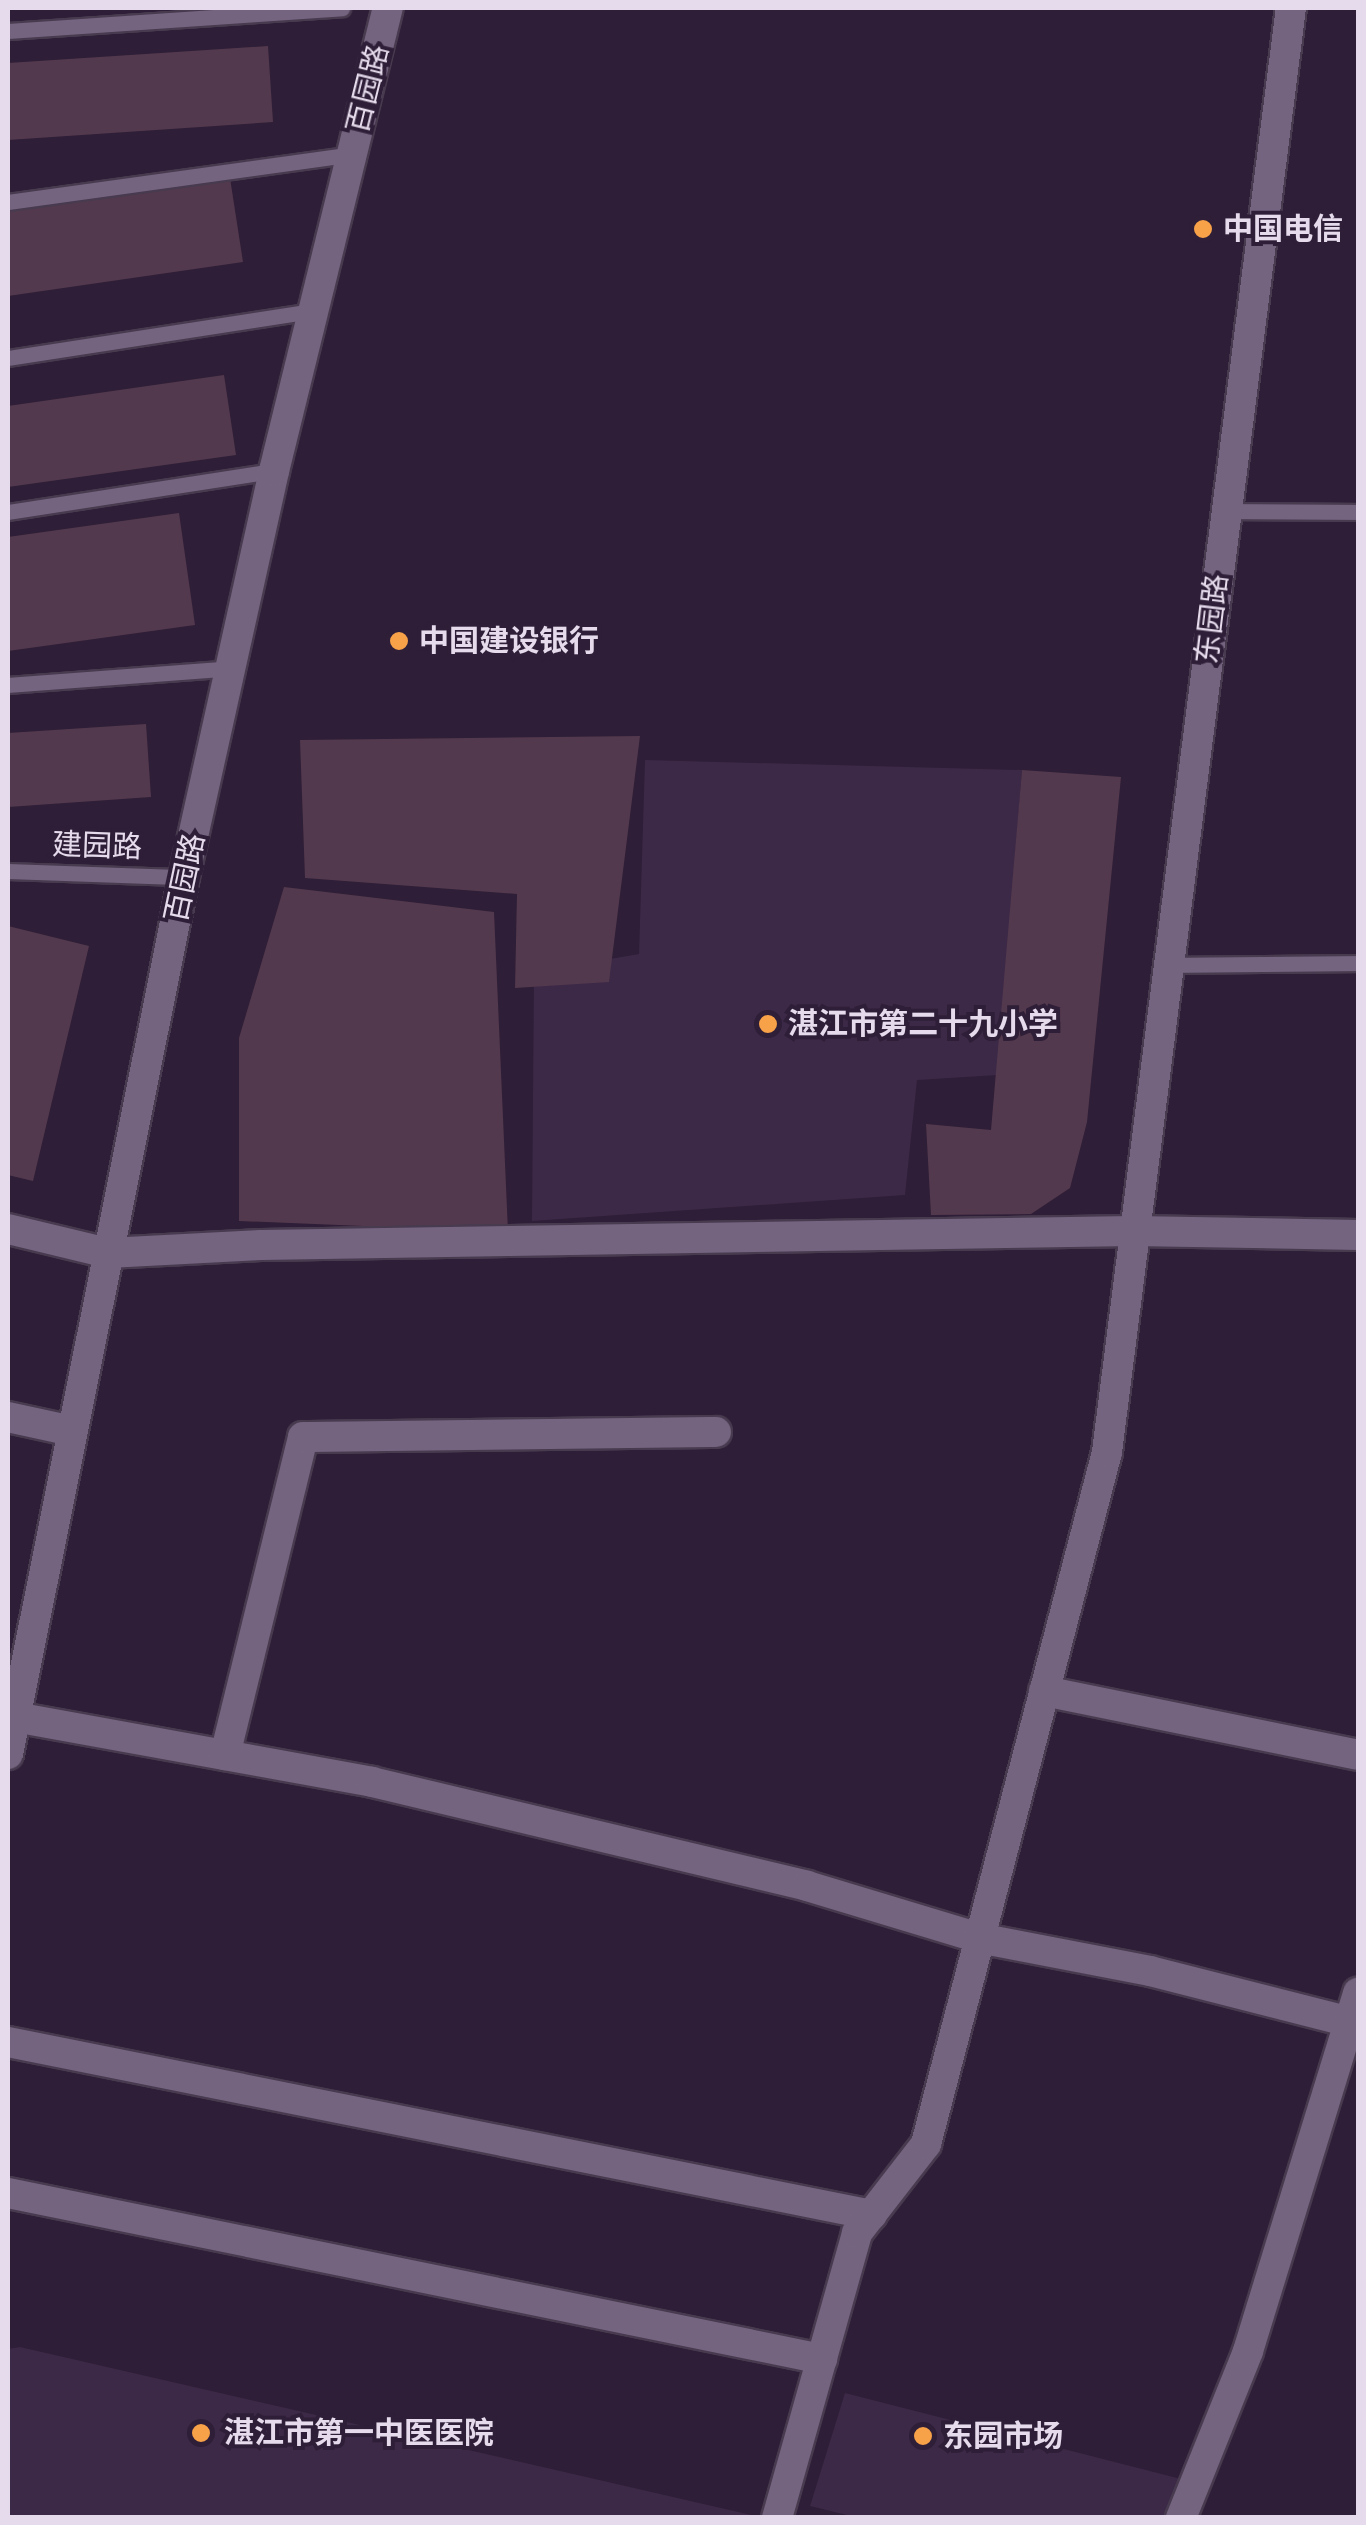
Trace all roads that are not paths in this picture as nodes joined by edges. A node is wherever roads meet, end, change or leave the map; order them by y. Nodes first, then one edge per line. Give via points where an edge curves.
1 (342, 8) edge
2 (388, 8) edge
3 (1291, 8) edge
4 (8, 31) edge
5 (352, 154) junction
6 (8, 202) edge
7 (313, 311) junction
8 (8, 358) edge
9 (274, 471) junction
10 (1226, 510) junction
11 (8, 512) edge
12 (1358, 512) edge
13 (233, 668) junction
14 (8, 685) edge
15 (8, 871) edge
16 (184, 877) junction
17 (1358, 963) edge
18 (1167, 965) junction
19 (8, 1228) edge
20 (1133, 1231) junction
21 (1358, 1235) edge
22 (108, 1253) junction
23 (8, 1418) edge
24 (72, 1431) junction
25 (716, 1432) dead end
26 (1044, 1691) junction
27 (15, 1717) junction
28 (8, 1754) edge
29 (225, 1755) junction
30 (1358, 1755) edge
31 (979, 1938) junction
32 (1356, 2012) edge
33 (8, 2042) edge
34 (8, 2193) edge
35 (872, 2215) junction
36 (822, 2359) junction
37 (776, 2518) edge
38 (1181, 2518) edge

1 - 4 lane
2 - 5 street, 百园路
3 - 10 street, 东园路
5 - 6 lane
5 - 7 street, 百园路
7 - 8 lane
7 - 9 street, 百园路
9 - 11 lane
9 - 13 street, 百园路
10 - 12 lane
10 - 18 street, 东园路
13 - 14 lane
13 - 16 street, 百园路
15 - 16 lane, 建园路
16 - 22 street, 百园路
17 - 18 lane
18 - 20 street, 东园路
19 - 22 street
20 - 21 street
20 - 22 street
20 - 26 street, 东园路 via 1107,1452
22 - 24 street, 百园路
23 - 24 street
24 - 27 street, 百园路
25 - 29 street via 303,1436
26 - 30 street
26 - 31 street, 东园路
27 - 28 street, 百园路
27 - 29 street
29 - 31 street via 372,1782 807,1886
31 - 32 street
31 - 35 street, 东园路 via 926,2144
32 - 38 street via 1248,2351
33 - 35 street
34 - 36 street
35 - 36 street, 东园路 via 857,2234
36 - 37 street, 东园路

